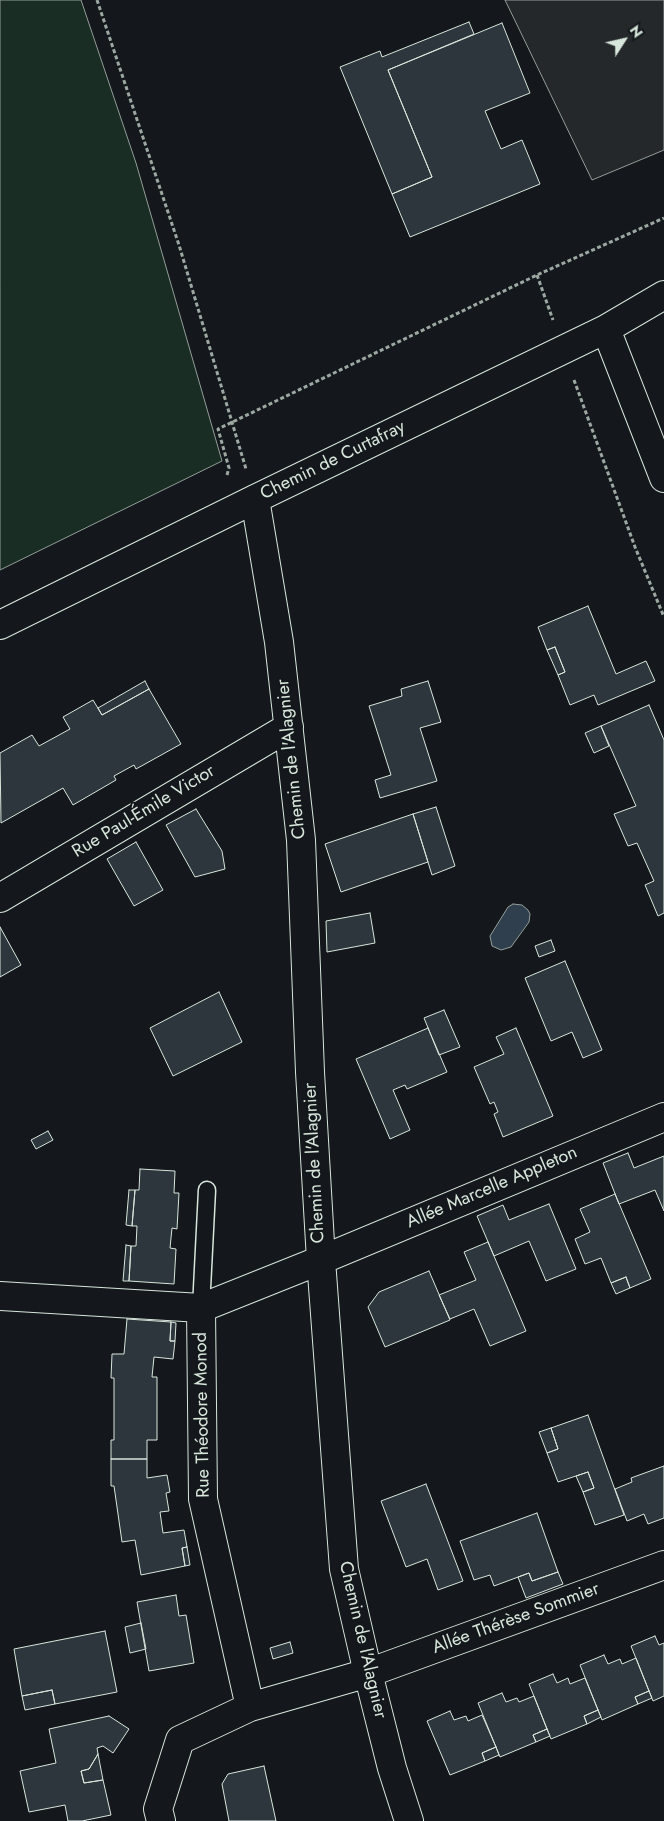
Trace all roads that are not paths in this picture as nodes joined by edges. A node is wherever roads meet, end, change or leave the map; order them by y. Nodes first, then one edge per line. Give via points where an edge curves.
1 (664, 296) edge
2 (606, 329) junction
3 (664, 478) edge
4 (255, 499) junction
5 (0, 625) edge
6 (289, 727) junction
7 (0, 898) edge
8 (664, 1117) edge
9 (207, 1190) dead end
10 (321, 1260) junction
11 (0, 1296) edge
12 (201, 1308) junction
13 (664, 1564) edge
14 (368, 1673) junction
15 (250, 1707) junction
16 (161, 1821) edge
17 (409, 1821) edge

1 - 2 street, Chemin de Curtafray
2 - 3 street
2 - 4 street, Chemin de Curtafray
4 - 5 street, Chemin de Curtafray
4 - 6 street, Chemin de l'Alagnier via 279,642
6 - 7 street, Rue Paul-Émile Victor
6 - 10 street, Chemin de l'Alagnier via 301,840
8 - 10 street, Allée Marcelle Appleton
9 - 12 lane
10 - 12 street, Rue Théodore Monod
10 - 14 street, Chemin de l'Alagnier via 344,1569
11 - 12 street
12 - 15 street, Rue Théodore Monod via 203,1499
13 - 14 street, Allée Thérèse Sommier
14 - 15 street, Allée Thérèse Sommier
14 - 17 street, Chemin de l'Alagnier
15 - 16 street, Allée Thérèse Sommier via 180,1740 158,1809

